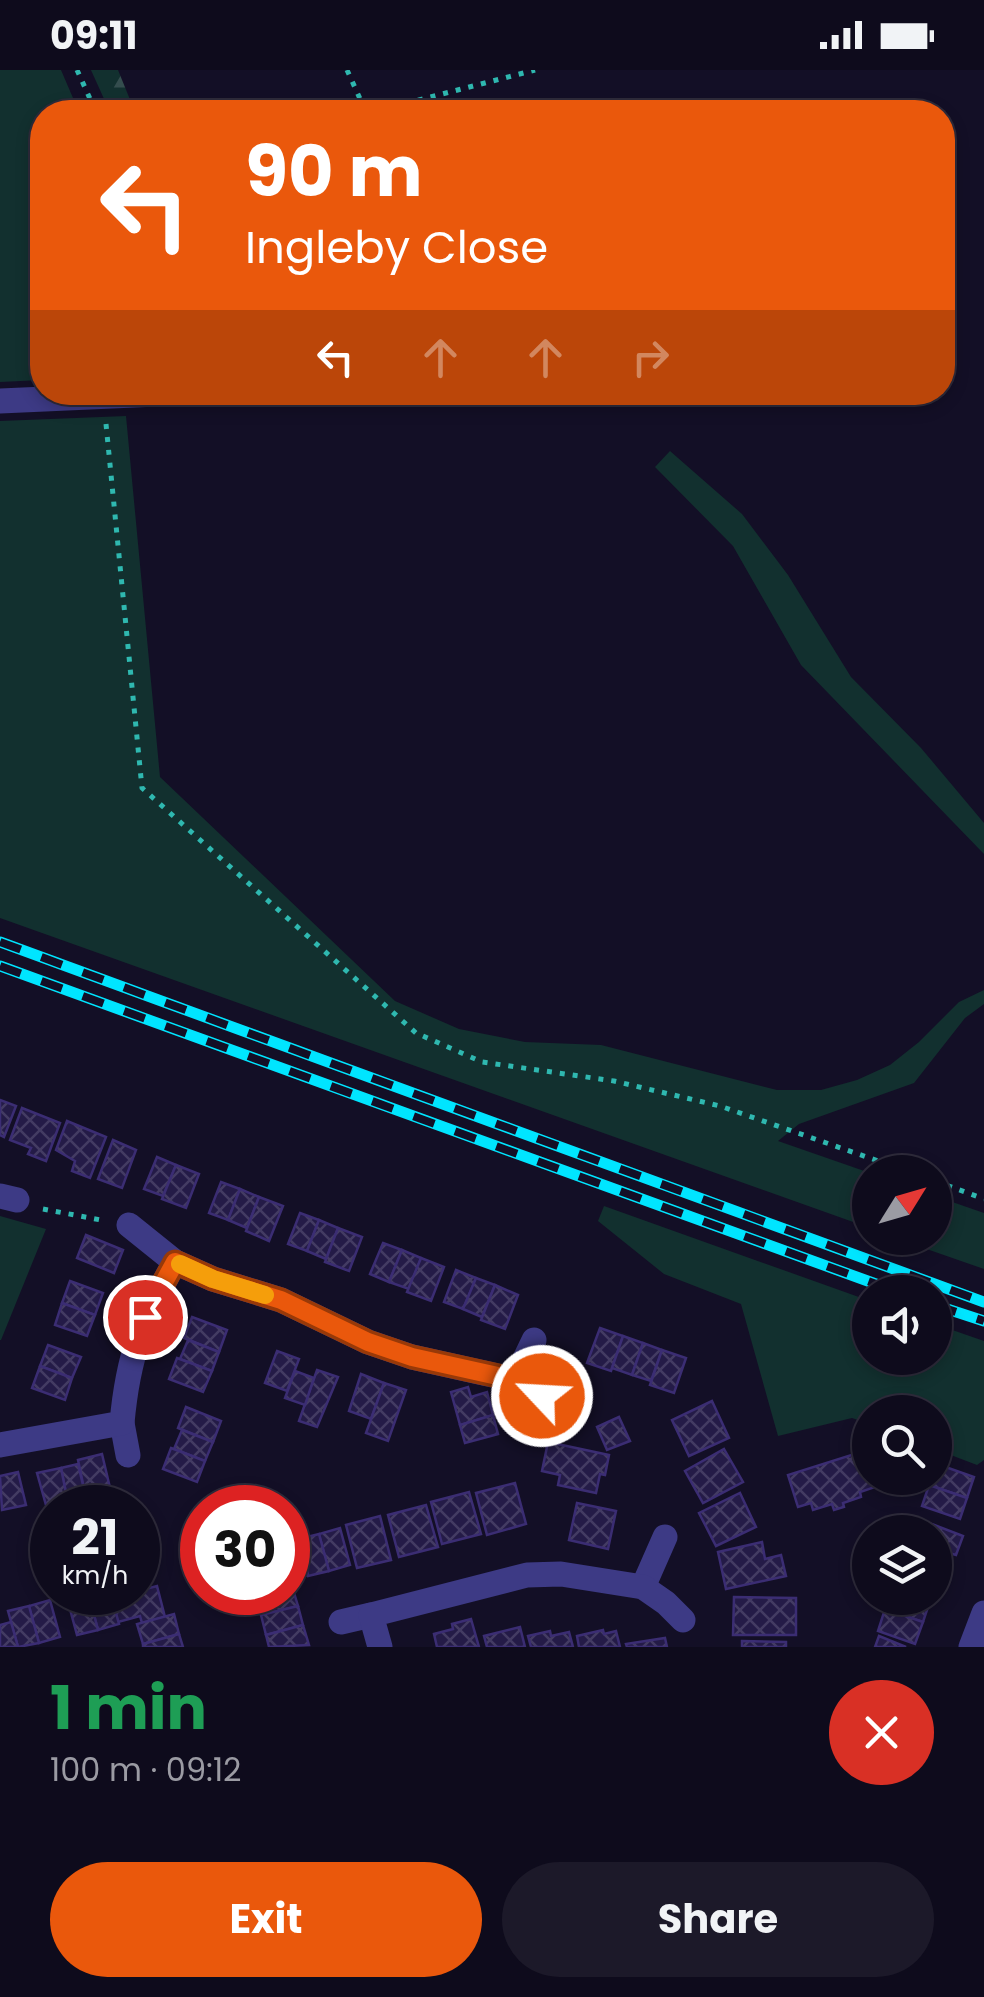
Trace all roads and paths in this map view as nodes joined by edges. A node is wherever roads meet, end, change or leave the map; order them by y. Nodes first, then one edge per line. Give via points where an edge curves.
1 (78, 70) edge
2 (346, 70) edge
3 (535, 70) edge
4 (91, 100) edge
5 (360, 100) edge
6 (419, 100) edge
7 (30, 400) edge
8 (0, 402) edge
9 (104, 405) edge
10 (861, 1155) edge
11 (952, 1188) edge
12 (8, 1198) edge
13 (984, 1199) edge
14 (128, 1225) joint
15 (175, 1262) junction
16 (534, 1340) dead end
17 (516, 1380) junction
18 (542, 1396) dead end
19 (122, 1423) junction
20 (0, 1445) edge
21 (128, 1455) dead end
22 (665, 1536) dead end
23 (643, 1587) junction
24 (372, 1615) junction
25 (683, 1620) dead end
26 (342, 1622) dead end
27 (380, 1647) edge

1 - 4 path
2 - 5 path
3 - 6 path
7 - 8 street
9 - 10 path via 142,788 416,1033 482,1062 614,1081 720,1106
11 - 13 path
12 - 14 path
14 - 15 street
15 - 17 street via 281,1300 368,1342
15 - 19 street via 131,1354
16 - 17 street
17 - 18 street
19 - 20 street
19 - 21 street
22 - 23 street
23 - 24 street via 528,1575
23 - 25 street
24 - 26 street
24 - 27 street

